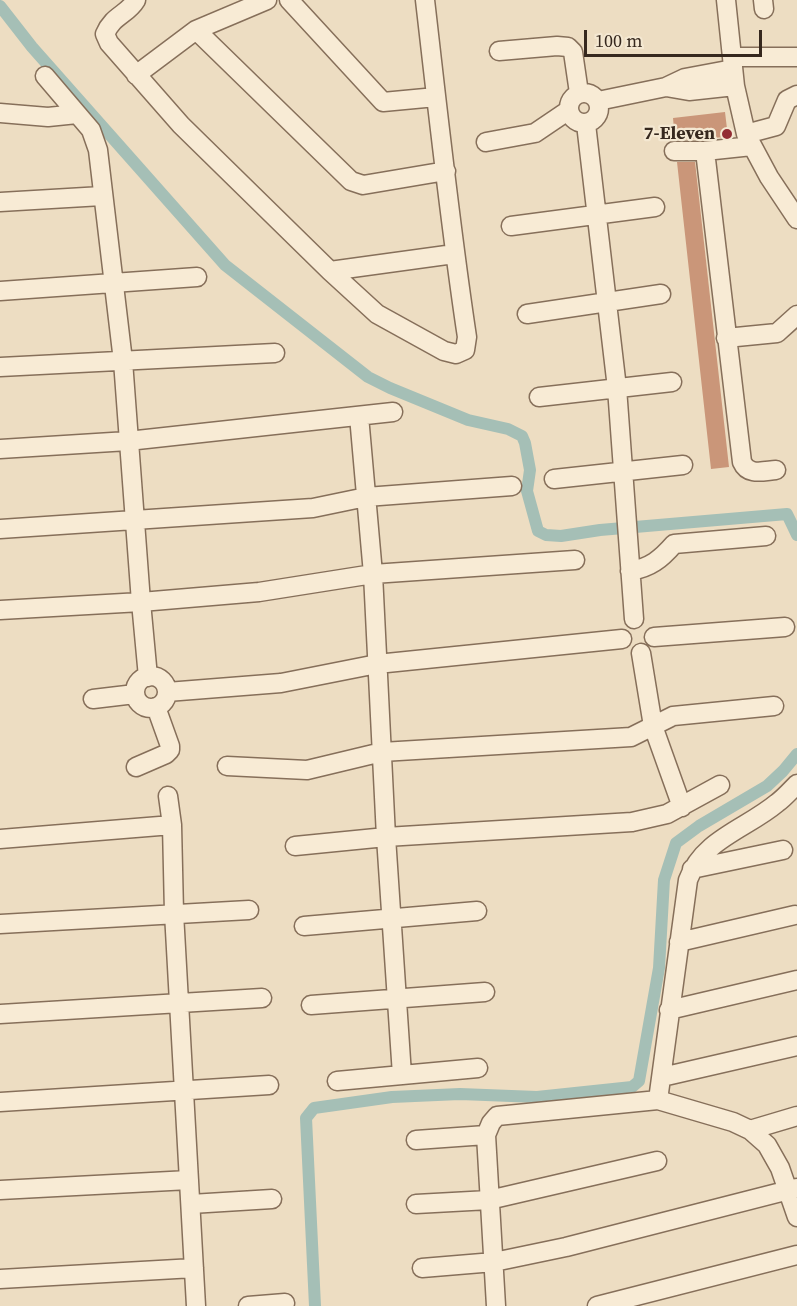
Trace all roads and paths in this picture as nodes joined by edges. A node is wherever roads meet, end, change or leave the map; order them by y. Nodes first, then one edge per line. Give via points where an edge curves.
1 (136, 0) edge
2 (267, 0) edge
3 (289, 0) edge
4 (425, 0) edge
5 (726, 0) edge
6 (196, 30) junction
7 (499, 51) dead end
8 (797, 57) edge
9 (734, 71) junction
10 (136, 75) junction
11 (45, 76) dead end
12 (579, 93) junction
13 (797, 95) edge
14 (436, 96) junction
15 (598, 101) junction
16 (570, 110) junction
17 (0, 114) edge
18 (76, 114) junction
19 (586, 124) junction
20 (749, 140) junction
21 (486, 142) dead end
22 (674, 151) dead end
23 (705, 151) junction
24 (446, 171) junction
25 (102, 196) junction
26 (0, 202) edge
27 (655, 207) dead end
28 (796, 214) edge
29 (597, 215) junction
30 (511, 226) dead end
31 (454, 254) junction
32 (330, 271) junction
33 (197, 277) dead end
34 (115, 283) junction
35 (0, 291) edge
36 (662, 294) dead end
37 (608, 302) junction
38 (528, 314) dead end
39 (797, 315) edge
40 (726, 338) junction
41 (275, 352) dead end
42 (123, 361) junction
43 (0, 367) edge
44 (672, 382) dead end
45 (617, 388) junction
46 (539, 397) dead end
47 (393, 412) dead end
48 (359, 416) junction
49 (128, 441) junction
50 (0, 449) edge
51 (682, 465) dead end
52 (776, 470) dead end
53 (622, 472) junction
54 (554, 479) dead end
55 (512, 486) dead end
56 (366, 497) junction
57 (135, 520) junction
58 (0, 529) edge
59 (766, 536) dead end
60 (575, 560) dead end
61 (630, 571) junction
62 (373, 574) junction
63 (141, 602) junction
64 (0, 610) edge
65 (634, 619) junction
66 (785, 627) dead end
67 (654, 637) junction
68 (622, 639) junction
69 (641, 652) junction
70 (377, 664) junction
71 (148, 677) junction
72 (167, 692) junction
73 (135, 694) junction
74 (93, 699) dead end
75 (774, 706) dead end
76 (156, 707) junction
77 (653, 726) junction
78 (381, 752) junction
79 (227, 766) dead end
80 (136, 767) dead end
81 (797, 783) edge
82 (720, 785) dead end
83 (168, 796) dead end
84 (682, 807) junction
85 (172, 825) junction
86 (386, 837) junction
87 (0, 839) edge
88 (296, 846) dead end
89 (783, 850) dead end
90 (692, 869) junction
91 (249, 910) dead end
92 (477, 911) dead end
93 (174, 913) junction
94 (795, 915) dead end
95 (392, 918) junction
96 (0, 924) edge
97 (304, 926) dead end
98 (679, 942) junction
99 (797, 980) edge
100 (484, 992) dead end
101 (262, 998) dead end
102 (397, 998) junction
103 (179, 1001) junction
104 (311, 1005) dead end
105 (669, 1010) junction
106 (0, 1014) edge
107 (797, 1046) edge
108 (478, 1068) dead end
109 (402, 1075) junction
110 (662, 1077) junction
111 (337, 1081) dead end
112 (269, 1085) dead end
113 (184, 1090) junction
114 (658, 1100) junction
115 (0, 1102) edge
116 (797, 1116) edge
117 (750, 1130) junction
118 (486, 1135) junction
119 (416, 1140) dead end
120 (657, 1161) dead end
121 (189, 1180) junction
122 (0, 1190) edge
123 (793, 1190) edge
124 (272, 1199) dead end
125 (489, 1200) junction
126 (191, 1204) junction
127 (416, 1204) dead end
128 (797, 1218) edge
129 (797, 1255) edge
130 (494, 1262) junction
131 (194, 1268) junction
132 (422, 1268) dead end
133 (0, 1279) edge
134 (285, 1304) dead end
135 (196, 1306) edge
136 (248, 1306) edge
137 (496, 1306) edge
138 (597, 1306) edge

1 - 10 street via 110,23 105,34 108,43
2 - 6 street
3 - 14 street via 383,102
4 - 14 street
5 - 9 street
6 - 10 street
6 - 24 street via 351,181 363,185
7 - 12 street via 568,47 573,52
8 - 9 street
9 - 15 street via 685,78 666,87
9 - 20 street
10 - 32 street
11 - 18 street
12 - 15 street via 592,94
12 - 16 street via 570,103
13 - 20 street via 787,100 776,126
14 - 24 street
15 - 19 street via 600,111 596,119
16 - 19 street via 576,121
16 - 21 street via 535,133
17 - 18 street
18 - 25 street via 96,140
19 - 29 street
20 - 23 street
20 - 28 street
22 - 23 street
23 - 40 street
24 - 31 street
25 - 26 street
25 - 34 street
27 - 29 street
29 - 30 street
29 - 37 street
31 - 32 street
31 - 32 street via 467,337 465,350 456,354 377,314
33 - 34 street
34 - 35 street
34 - 42 street
36 - 37 street
37 - 38 street
37 - 45 street
39 - 40 street via 777,333
40 - 52 street via 742,462 750,472
41 - 42 street
42 - 43 street
42 - 49 street
44 - 45 street
45 - 46 street
45 - 53 street
47 - 48 street
48 - 49 street
48 - 56 street
49 - 50 street
49 - 57 street
51 - 53 street
53 - 54 street
53 - 61 street
55 - 56 street
56 - 57 street via 313,508
56 - 62 street
57 - 58 street
57 - 63 street
59 - 61 street via 674,544 658,562
60 - 62 street
61 - 65 street
62 - 63 street via 259,592
62 - 70 street
63 - 64 street
63 - 71 street
65 - 67 street via 652,628
65 - 68 street via 624,627
66 - 67 street
67 - 69 street via 650,647
68 - 69 street via 628,650
68 - 70 street
69 - 77 street
70 - 72 street via 281,683
70 - 78 street
71 - 72 street via 161,680
71 - 73 street via 138,683
72 - 76 street
73 - 74 street
73 - 76 street via 142,706
75 - 77 street via 673,716
76 - 80 street via 170,750
77 - 78 street via 631,737
77 - 84 street
78 - 79 street via 307,770
78 - 86 street
81 - 90 street via 777,804 707,849
82 - 84 street
83 - 85 street
84 - 86 street via 653,819 632,822
85 - 87 street
85 - 93 street
86 - 88 street
86 - 95 street
89 - 90 street
90 - 98 street
91 - 93 street
92 - 95 street
93 - 96 street
93 - 103 street
94 - 98 street
95 - 97 street
95 - 102 street
98 - 105 street
99 - 105 street
100 - 102 street
101 - 103 street
102 - 104 street
102 - 109 street
103 - 106 street
103 - 113 street
105 - 110 street
107 - 110 street
108 - 109 street
109 - 111 street
110 - 114 street
112 - 113 street
113 - 115 street
113 - 121 street
114 - 117 street
114 - 118 street via 497,1116
116 - 117 street
117 - 123 street via 767,1145
118 - 119 street
118 - 125 street
120 - 125 street
121 - 122 street
121 - 126 street
123 - 128 street
123 - 130 street
124 - 126 street
125 - 127 street
125 - 130 street
126 - 131 street
129 - 138 street
130 - 132 street
130 - 137 street
131 - 133 street
131 - 135 street
134 - 136 street

